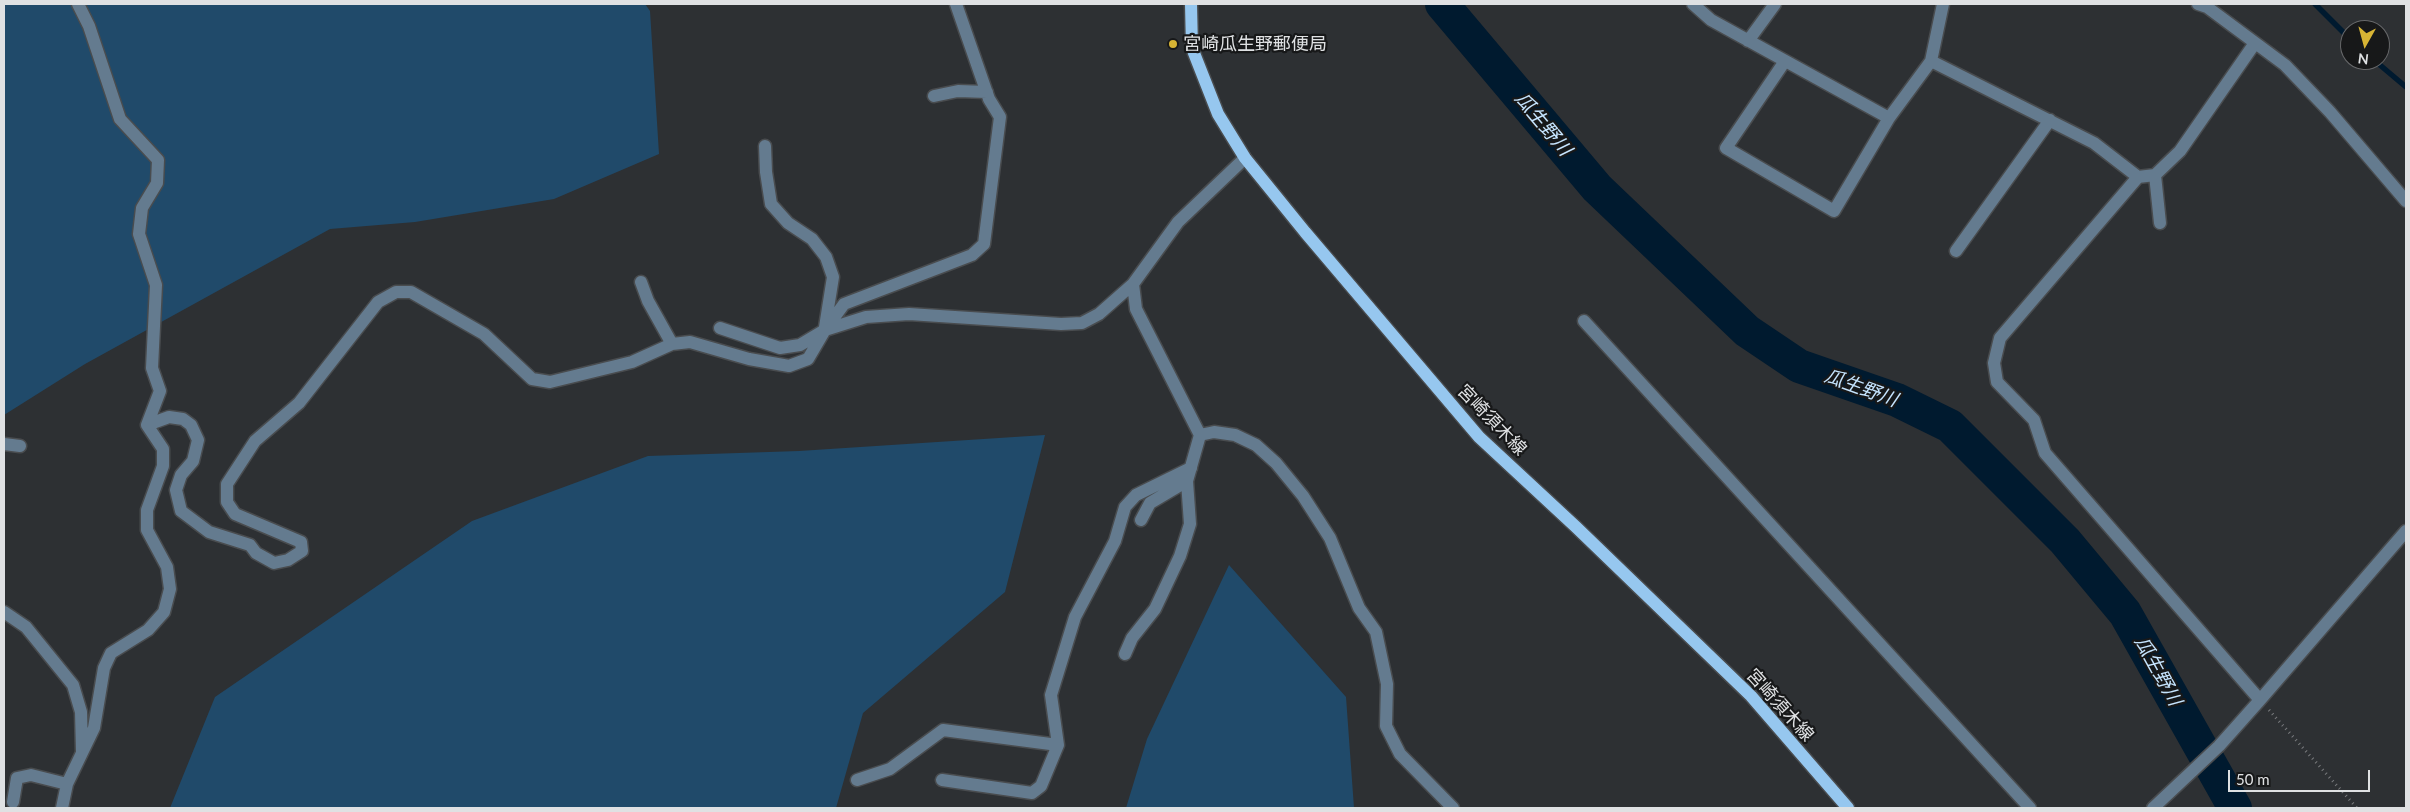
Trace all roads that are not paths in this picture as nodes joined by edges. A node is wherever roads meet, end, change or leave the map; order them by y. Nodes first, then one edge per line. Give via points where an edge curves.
1 (78, 4) edge
2 (956, 4) edge
3 (1191, 4) edge
4 (1693, 4) edge
5 (1775, 4) edge
6 (1943, 4) edge
7 (2198, 4) edge
8 (1748, 41) junction
9 (2255, 43) junction
10 (1785, 61) junction
11 (1931, 61) junction
12 (987, 92) junction
13 (934, 96) dead end
14 (1889, 118) junction
15 (2050, 120) junction
16 (765, 146) dead end
17 (1245, 158) junction
18 (2155, 175) junction
19 (2138, 177) junction
20 (2406, 201) edge
21 (2160, 223) dead end
22 (1956, 251) dead end
23 (641, 282) dead end
24 (1133, 284) junction
25 (1584, 321) dead end
26 (720, 328) dead end
27 (825, 330) junction
28 (672, 344) junction
29 (147, 425) junction
30 (1200, 435) junction
31 (4, 444) edge
32 (20, 446) dead end
33 (1191, 468) junction
34 (1186, 481) junction
35 (1141, 520) dead end
36 (2406, 531) edge
37 (4, 612) edge
38 (1125, 654) dead end
39 (2260, 700) junction
40 (1058, 745) junction
41 (82, 753) junction
42 (857, 780) dead end
43 (942, 780) dead end
44 (67, 784) junction
45 (13, 802) dead end
46 (62, 808) edge
47 (1453, 808) edge
48 (1848, 808) edge
49 (2030, 808) edge
50 (2153, 808) edge

1 - 29 street via 89,26 120,119 158,160 157,183 142,208 139,234 156,285 152,368 160,391
2 - 12 street
3 - 17 main road, 宮崎須木線 via 1192,48 1218,114
4 - 8 street via 1711,20
5 - 8 street
6 - 11 street
7 - 9 street via 2207,7
8 - 10 street
9 - 18 street via 2180,151
9 - 20 street via 2285,65 2330,112
10 - 14 street
10 - 14 street via 1726,148 1834,211
11 - 14 street
11 - 15 street
12 - 13 street via 958,91
12 - 27 street via 1000,117 984,244 972,255 844,304
15 - 19 street via 2094,143
15 - 22 street
16 - 27 street via 772,204 788,223 812,239 826,257 833,277
17 - 24 street via 1178,222
17 - 48 main road, 宮崎須木線 via 1479,438 1752,696
18 - 19 street
18 - 21 street
19 - 39 street via 2000,338 1994,363 1997,382 2034,420 2046,453
23 - 28 street
24 - 27 street via 1099,314 1082,323 909,314 866,318
24 - 30 street via 1136,309
25 - 49 street
26 - 27 street via 780,348 800,345
27 - 28 street via 808,360 790,366 750,359 690,342
28 - 29 street via 632,362 550,382 532,379 484,334 411,292 396,292 378,302 299,403 255,441 227,484 227,502 235,514 301,542 302,551 288,560 274,563 256,553 250,545 209,532 181,511 176,490 181,475 193,461 198,440 191,425 183,419 169,417
29 - 41 street via 163,449 163,466 147,510 147,530 168,567 170,588 164,612 148,630 111,653 104,668 94,728
30 - 33 street
30 - 47 street via 1214,432 1235,435 1256,445 1276,463 1303,496 1330,538 1358,608 1376,632 1387,684 1386,726 1400,754
31 - 32 street
33 - 34 street
33 - 40 street via 1136,494 1125,508 1115,542 1075,617 1051,695
34 - 35 street via 1150,503
34 - 38 street via 1190,524 1180,556 1155,609 1132,638
36 - 39 street
37 - 41 street via 26,627 73,685 81,712
39 - 50 street via 2219,746
40 - 42 street via 944,730 890,769
40 - 43 street via 1041,786 1032,793
41 - 44 street
44 - 45 street via 31,775 17,778
44 - 46 street

